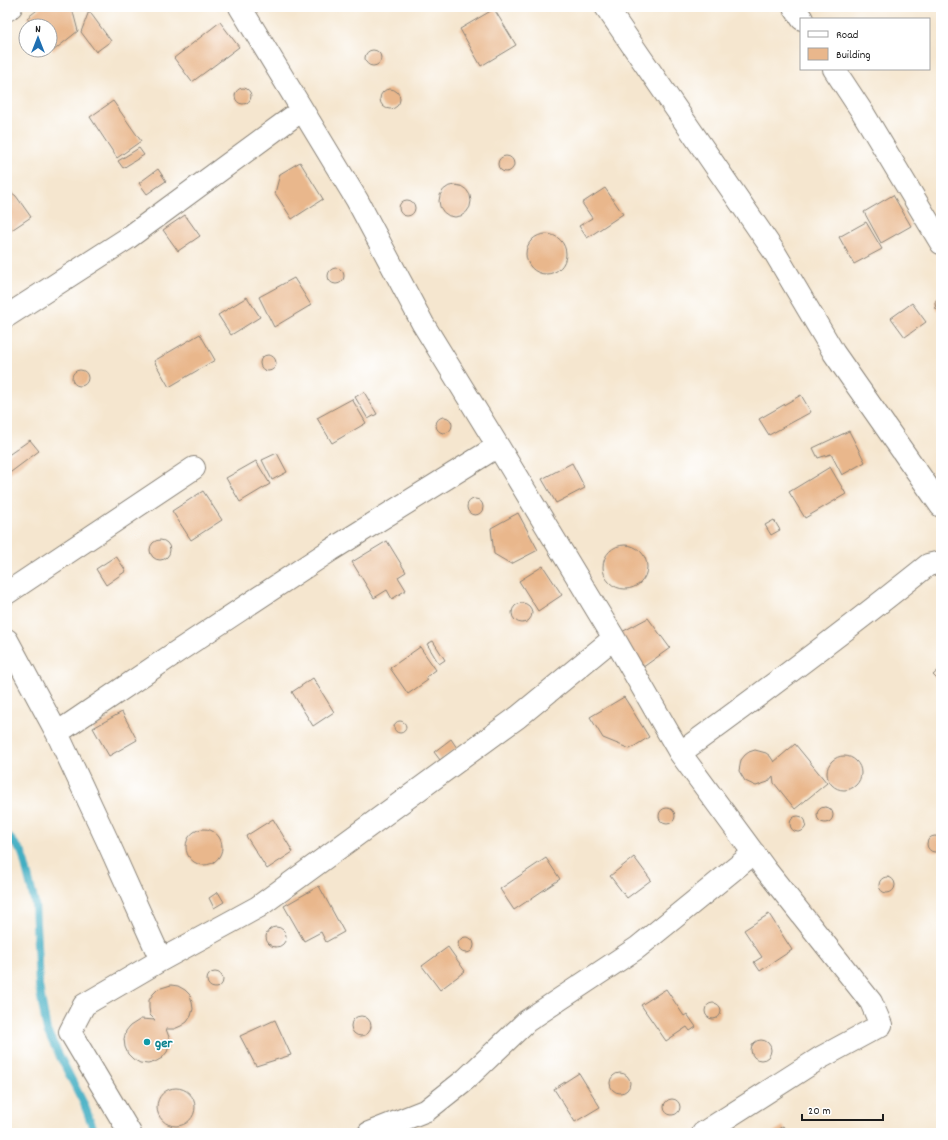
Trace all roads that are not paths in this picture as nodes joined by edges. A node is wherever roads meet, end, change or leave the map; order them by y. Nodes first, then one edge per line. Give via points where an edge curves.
1 (11, 7) edge
2 (240, 7) edge
3 (606, 7) edge
4 (794, 7) edge
5 (7, 10) edge
6 (801, 18) edge
7 (835, 70) edge
8 (302, 110) junction
9 (941, 243) edge
10 (7, 316) edge
11 (498, 446) junction
12 (194, 468) dead end
13 (941, 506) edge
14 (941, 562) edge
15 (7, 593) edge
16 (614, 638) junction
17 (7, 640) edge
18 (57, 733) junction
19 (680, 754) junction
20 (754, 854) junction
21 (161, 960) junction
22 (130, 1133) edge
23 (369, 1133) edge
24 (703, 1133) edge

1 - 5 street
2 - 8 street
3 - 13 street via 775,254 834,354
4 - 6 street
7 - 9 street
8 - 10 street via 128,238
8 - 11 street via 357,200 423,324
11 - 16 street
11 - 18 street via 318,558
12 - 15 street
14 - 19 street via 928,565 863,618
16 - 19 street
16 - 21 street via 518,716 258,907
17 - 18 street
18 - 21 street
19 - 20 street
20 - 23 street via 637,948 527,1021 466,1079 427,1110
20 - 24 street via 871,1002 881,1025 820,1058
21 - 22 street via 84,1005 70,1032

